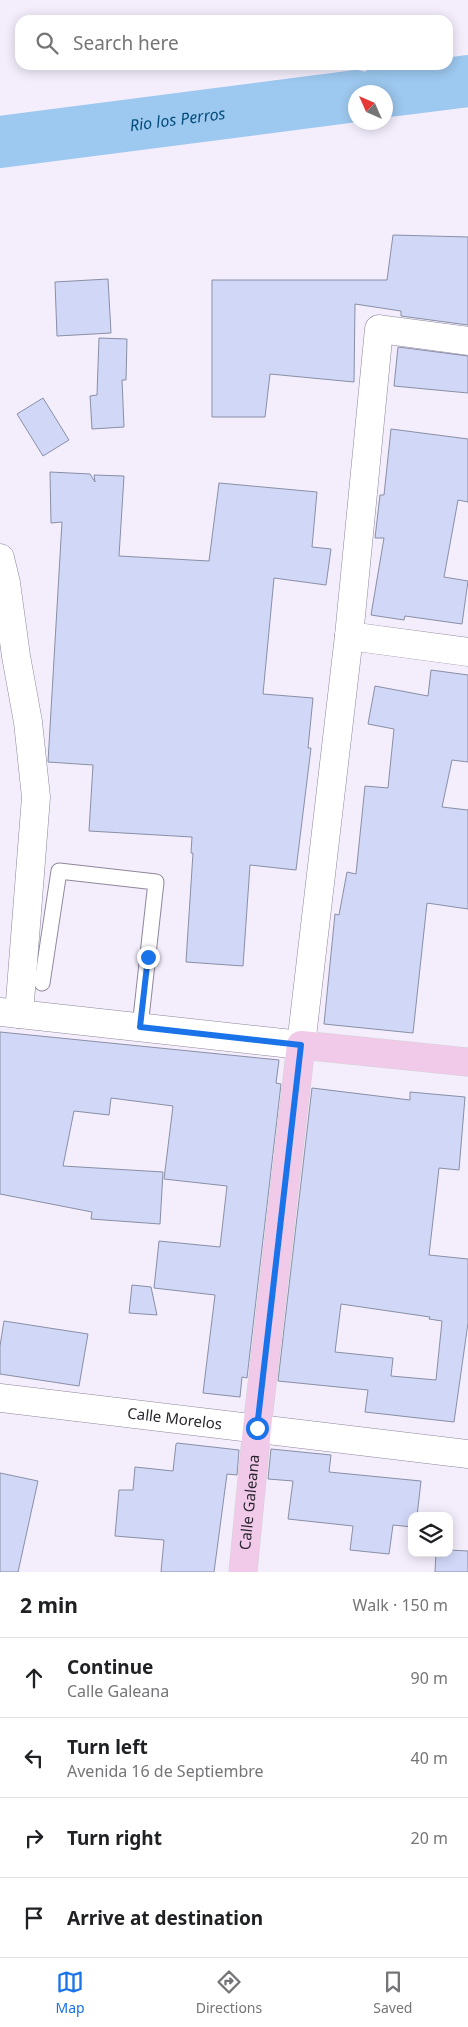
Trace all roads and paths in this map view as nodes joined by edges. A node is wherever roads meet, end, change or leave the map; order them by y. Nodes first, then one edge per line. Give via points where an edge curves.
1 (468, 341) edge
2 (0, 558) edge
3 (349, 636) junction
4 (468, 652) edge
5 (42, 983) dead end
6 (10, 1013) edge
7 (140, 1027) junction
8 (301, 1045) junction
9 (468, 1062) edge
10 (0, 1398) edge
11 (257, 1428) junction
12 (468, 1454) edge
13 (243, 1572) edge

1 - 3 street via 379,329
2 - 6 street via 28,722 36,797
3 - 4 street
3 - 8 street
5 - 7 lane via 59,871 156,882
6 - 7 street
7 - 8 street
8 - 9 main road
8 - 11 main road, Calle Galeana
10 - 11 street, Calle Morelos
11 - 12 street, Calle Morelos
11 - 13 main road, Calle Galeana

